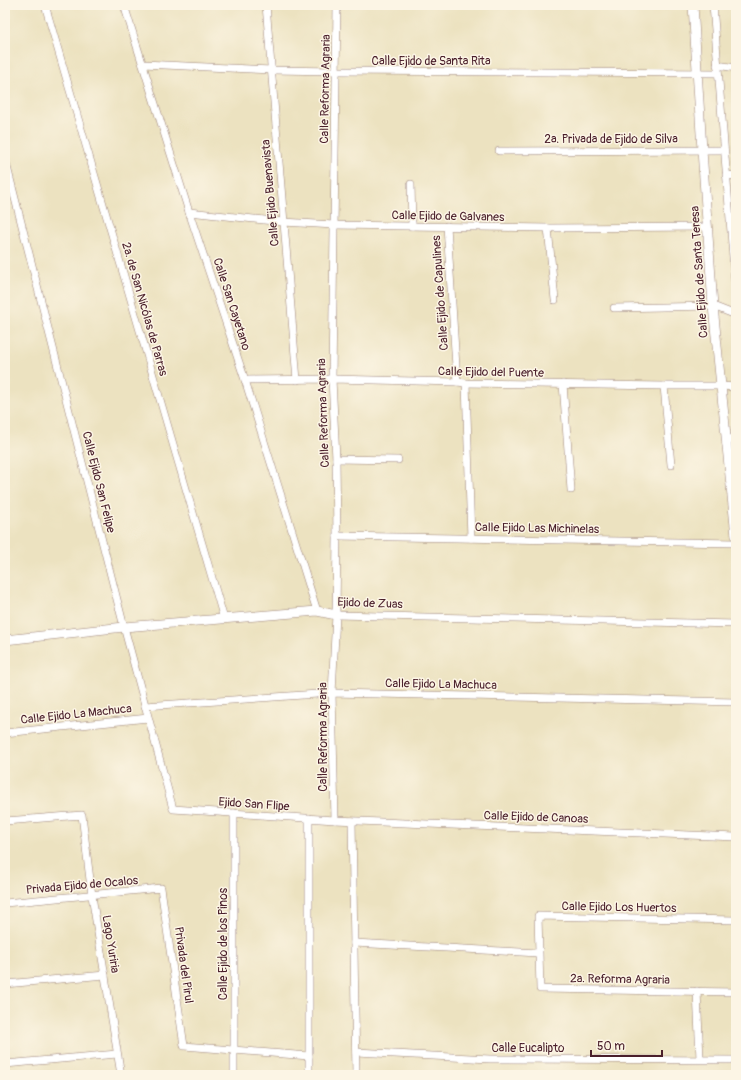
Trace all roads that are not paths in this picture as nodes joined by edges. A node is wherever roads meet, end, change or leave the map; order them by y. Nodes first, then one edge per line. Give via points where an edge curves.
1 (45, 5) edge
2 (124, 5) edge
3 (266, 5) edge
4 (337, 5) edge
5 (693, 5) edge
6 (713, 5) edge
7 (143, 64) junction
8 (717, 65) junction
9 (736, 68) edge
10 (272, 70) junction
11 (337, 71) junction
12 (698, 73) junction
13 (718, 73) junction
14 (702, 150) junction
15 (724, 150) junction
16 (498, 151) dead end
17 (5, 159) edge
18 (6, 171) edge
19 (726, 175) junction
20 (736, 176) edge
21 (411, 184) dead end
22 (189, 212) junction
23 (283, 222) junction
24 (334, 225) junction
25 (412, 226) junction
26 (447, 226) junction
27 (708, 227) junction
28 (548, 228) junction
29 (736, 295) edge
30 (555, 300) dead end
31 (714, 306) junction
32 (614, 308) dead end
33 (736, 315) edge
34 (332, 379) junction
35 (245, 380) junction
36 (297, 380) junction
37 (457, 382) junction
38 (466, 383) junction
39 (563, 384) junction
40 (664, 386) junction
41 (721, 386) junction
42 (736, 387) edge
43 (736, 435) edge
44 (726, 444) junction
45 (336, 459) junction
46 (398, 460) dead end
47 (671, 465) dead end
48 (571, 490) dead end
49 (337, 536) junction
50 (736, 536) edge
51 (471, 538) junction
52 (736, 543) edge
53 (317, 611) junction
54 (336, 615) junction
55 (224, 619) junction
56 (736, 624) edge
57 (124, 627) junction
58 (5, 640) edge
59 (332, 693) junction
60 (736, 702) edge
61 (145, 706) junction
62 (148, 718) junction
63 (5, 733) edge
64 (173, 809) joint
65 (234, 813) junction
66 (309, 818) junction
67 (335, 820) junction
68 (5, 821) edge
69 (352, 821) junction
70 (736, 837) edge
71 (161, 888) joint
72 (92, 896) junction
73 (5, 903) edge
74 (736, 920) edge
75 (354, 943) junction
76 (538, 953) junction
77 (105, 975) junction
78 (5, 984) edge
79 (696, 991) junction
80 (736, 992) edge
81 (234, 1050) junction
82 (356, 1052) junction
83 (117, 1054) junction
84 (309, 1056) junction
85 (700, 1059) junction
86 (736, 1060) edge
87 (5, 1064) edge
88 (121, 1075) edge
89 (234, 1075) edge
90 (309, 1075) edge
91 (356, 1075) edge

1 - 55 street, 2a. de San Nicólas de Parras
2 - 7 street, Calle San Cayetano
3 - 10 street, Calle Ejido Buenavista
4 - 11 street, Calle Reforma Agraria
5 - 12 street, Calle Ejido de Santa Teresa
6 - 8 street
7 - 10 street, Calle Ejido de Santa Rita
7 - 22 street, Calle San Cayetano
8 - 9 street
8 - 13 street
10 - 11 street, Calle Ejido de Santa Rita
10 - 23 street, Calle Ejido Buenavista
11 - 12 street, Calle Ejido de Santa Rita
11 - 24 street, Calle Reforma Agraria
12 - 13 street, Calle Ejido de Santa Rita
12 - 14 street, Calle Ejido de Santa Teresa
13 - 15 street
14 - 15 street, 2a. Privada de Ejido de Silva
14 - 16 street, 2a. Privada de Ejido de Silva
14 - 27 street, Calle Ejido de Santa Teresa
15 - 19 street
17 - 18 street, Calle Ejido San Felipe
18 - 57 street, Calle Ejido San Felipe
19 - 20 street
19 - 29 street
21 - 25 street
22 - 23 street, Calle Ejido de Galvanes
22 - 35 street, Calle San Cayetano
23 - 24 street, Calle Ejido de Galvanes
23 - 36 street, Calle Ejido Buenavista
24 - 25 street, Calle Ejido de Galvanes
24 - 34 street, Calle Reforma Agraria
25 - 26 street, Calle Ejido de Galvanes
26 - 28 street, Calle Ejido de Galvanes
26 - 37 street, Calle Ejido de Capulines
27 - 28 street, Calle Ejido de Galvanes
27 - 31 street, Calle Ejido de Santa Teresa
28 - 30 street
31 - 32 street
31 - 33 street
31 - 41 street, Calle Ejido de Santa Teresa
34 - 36 street, Calle Ejido del Puente
34 - 37 street, Calle Ejido del Puente
34 - 45 street, Calle Reforma Agraria
35 - 36 street, Calle Ejido del Puente
35 - 53 street, Calle San Cayetano
37 - 38 street, Calle Ejido del Puente
38 - 39 street, Calle Ejido del Puente
38 - 51 street
39 - 40 street, Calle Ejido del Puente
39 - 48 street
40 - 41 street, Calle Ejido del Puente
40 - 47 street
41 - 42 street, Calle Ejido del Puente
41 - 44 street, Calle Ejido de Santa Teresa
43 - 44 street
44 - 50 street, Calle Ejido de Santa Teresa
45 - 46 street
45 - 49 street, Calle Reforma Agraria
49 - 51 street, Calle Ejido Las Michinelas
49 - 54 street, Calle Reforma Agraria
51 - 52 street, Calle Ejido Las Michinelas
53 - 54 street, Ejido de Zuas
53 - 55 street, Ejido de Zuas
54 - 56 street, Ejido de Zuas
54 - 59 street, Calle Reforma Agraria
55 - 57 street, Ejido de Zuas
57 - 58 street, Ejido de Zuas
57 - 61 street, Calle Ejido San Felipe
59 - 60 street, Calle Ejido La Machuca
59 - 61 street, Calle Ejido La Machuca
59 - 67 street, Calle Reforma Agraria
61 - 62 street, Calle Ejido San Felipe
62 - 63 street, Calle Ejido La Machuca
62 - 64 street, Calle Ejido San Felipe
64 - 65 street, Ejido San Flipe
65 - 66 street, Ejido San Flipe
65 - 81 street, Calle Ejido de los Pinos
66 - 67 street, Ejido San Flipe
66 - 84 street
67 - 69 street, Calle Ejido de Canoas
68 - 72 street, Lago Yuriria via 82,816
69 - 70 street, Calle Ejido de Canoas
69 - 75 street
71 - 72 street, Privada Ejido de Ocalos
71 - 81 street, Privada del Pirul via 184,1046
72 - 73 street, Privada Ejido de Ocalos
72 - 77 street, Lago Yuriria
74 - 76 street, Calle Ejido Los Huertos via 538,916
75 - 76 street
75 - 82 street
76 - 79 street, 2a. Reforma Agraria via 540,989
77 - 78 street
77 - 83 street, Lago Yuriria
79 - 80 street, 2a. Reforma Agraria
79 - 85 street
81 - 84 street
81 - 89 street, Calle Ejido de los Pinos
82 - 85 street, Calle Eucalipto via 490,1059
82 - 91 street
83 - 87 street
83 - 88 street, Lago Yuriria
84 - 90 street
85 - 86 street, Calle Eucalipto

